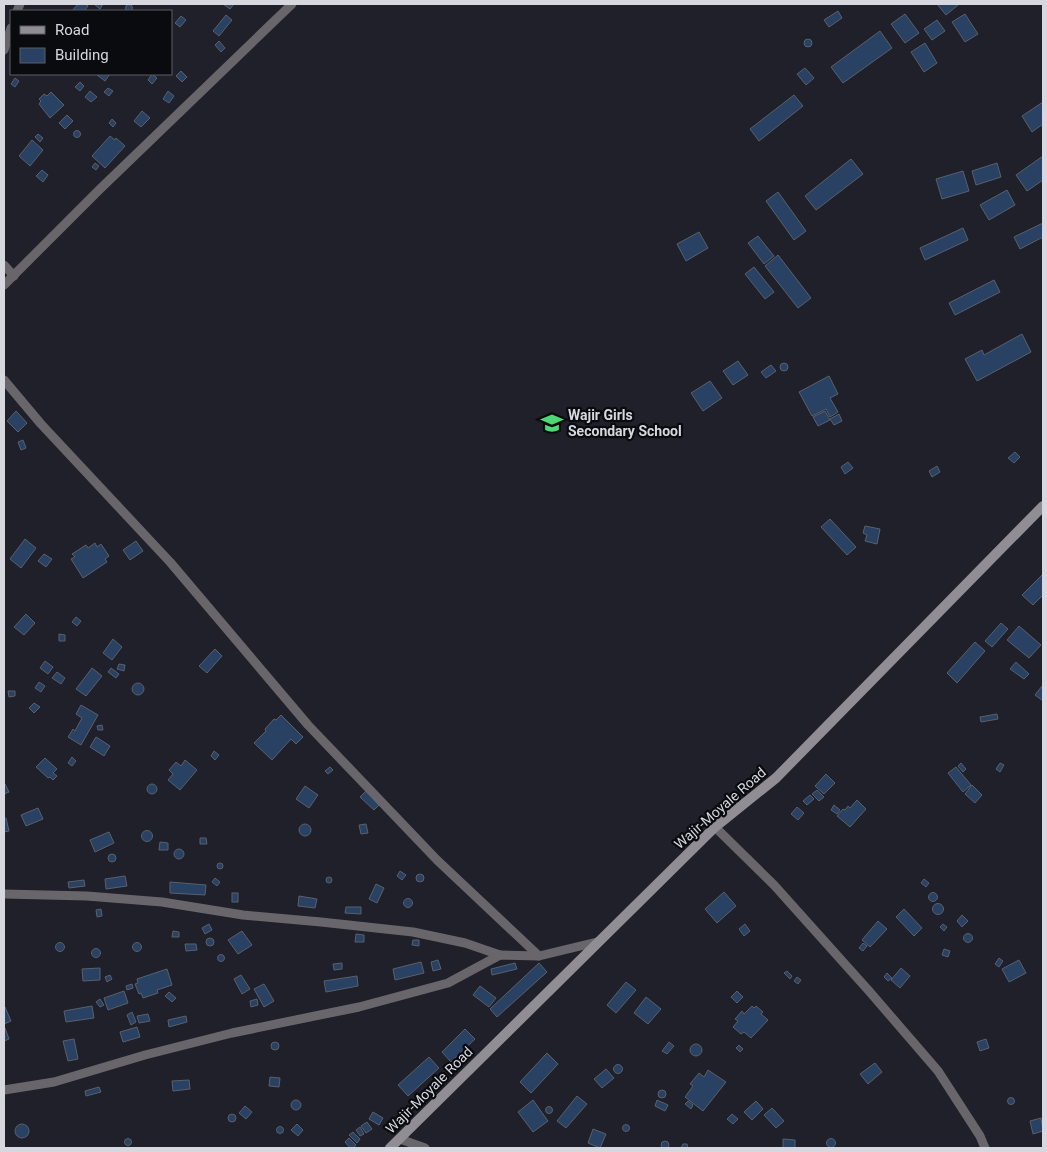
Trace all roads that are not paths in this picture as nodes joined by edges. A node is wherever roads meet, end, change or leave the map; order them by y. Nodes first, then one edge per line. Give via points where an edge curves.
1 (292, 4) edge
2 (10, 31) edge
3 (4, 50) edge
4 (4, 265) edge
5 (14, 276) junction
6 (4, 285) edge
7 (4, 380) edge
8 (1043, 506) edge
9 (716, 826) junction
10 (4, 894) edge
11 (597, 942) junction
12 (500, 955) junction
13 (539, 956) junction
14 (4, 1090) edge
15 (400, 1139) junction
16 (390, 1148) edge
17 (425, 1148) edge
18 (985, 1148) edge

1 - 5 street
2 - 3 street
4 - 5 street
5 - 6 street
7 - 13 street via 170,562 308,725 436,860
8 - 9 main road, Wajir-Moyale Road via 776,778
9 - 11 main road, Wajir-Moyale Road
9 - 18 street via 780,892 938,1071
10 - 12 street via 162,902 243,915 413,932 465,943
11 - 13 street
11 - 15 main road, Wajir-Moyale Road
12 - 13 street
12 - 14 street via 448,983 395,998 232,1033 54,1082
15 - 16 main road, Wajir-Moyale Road
15 - 17 street

